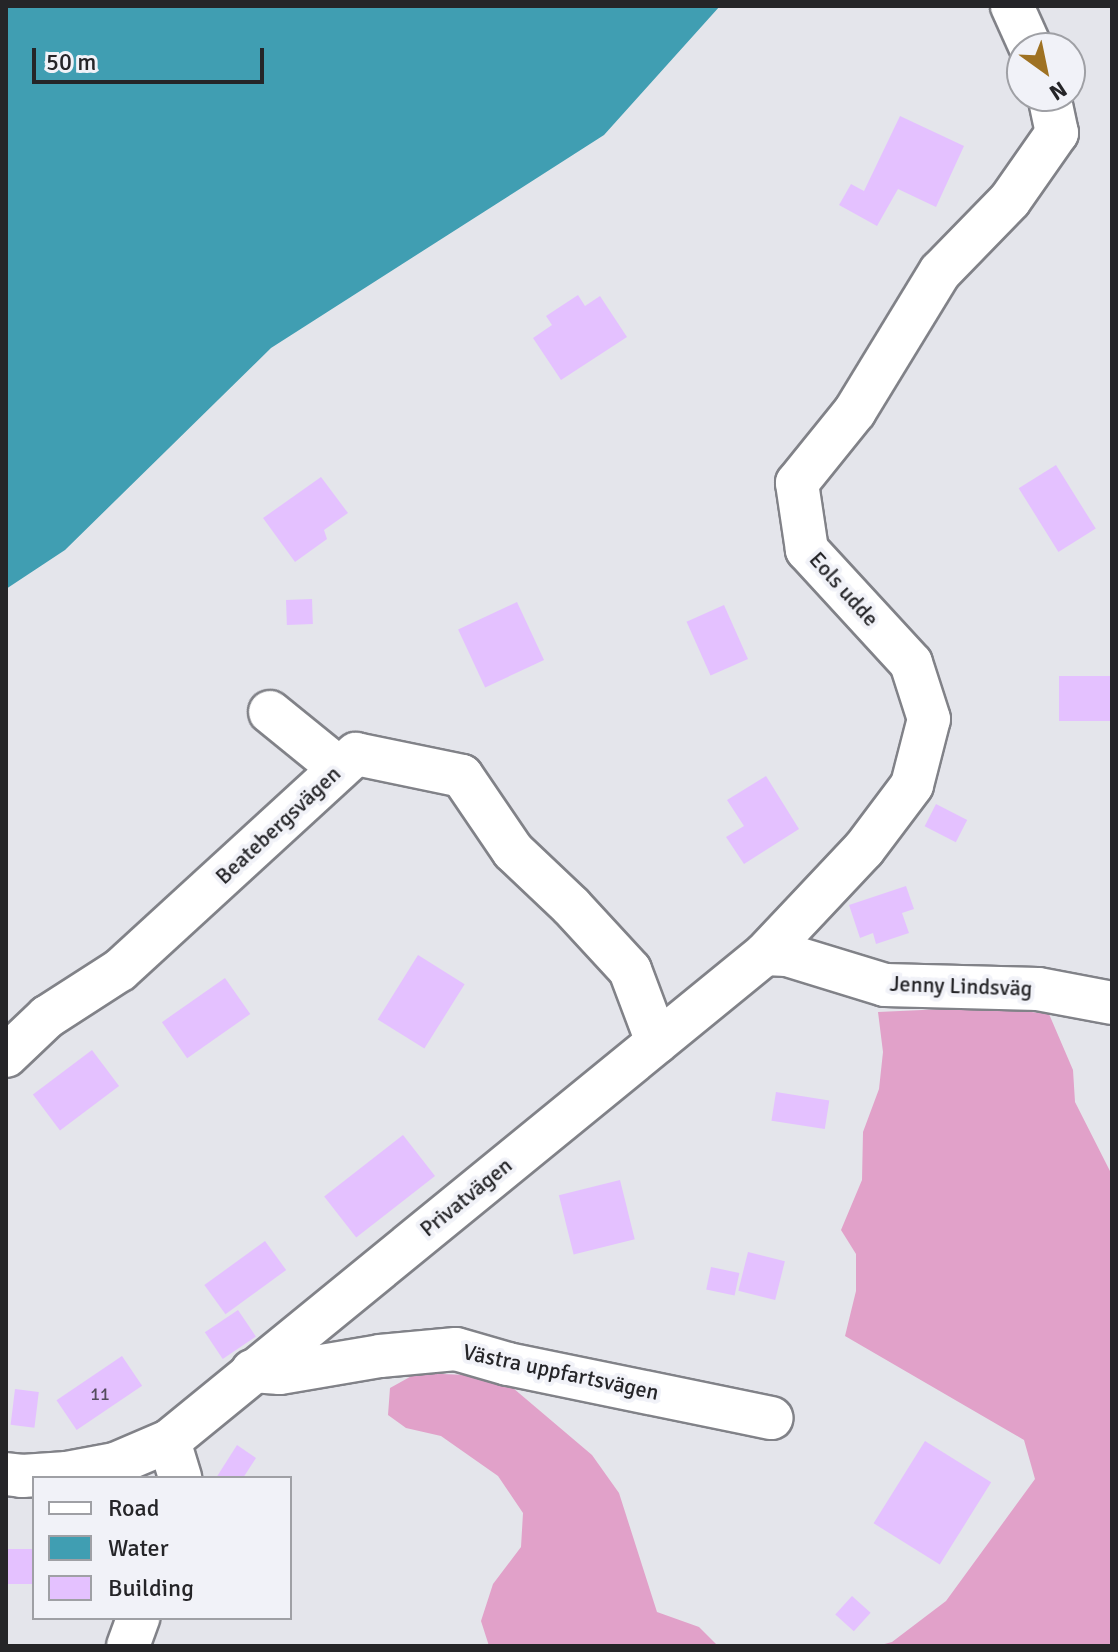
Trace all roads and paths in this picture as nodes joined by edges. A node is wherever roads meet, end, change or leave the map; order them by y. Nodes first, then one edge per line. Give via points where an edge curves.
1 (1012, 6) edge
2 (1024, 32) edge
3 (1052, 112) edge
4 (270, 712) dead end
5 (339, 768) junction
6 (765, 954) junction
7 (1112, 1003) edge
8 (657, 1042) junction
9 (6, 1056) edge
10 (252, 1371) junction
11 (772, 1418) dead end
12 (175, 1460) edge
13 (6, 1474) edge
14 (137, 1620) edge
15 (128, 1646) edge

1 - 2 street
3 - 6 street, Eols udde via 1057,133 1010,200 940,272 855,411 797,483 807,550 911,663 929,719 912,785 864,849
4 - 5 street
5 - 8 street, Beatebergsvägen via 356,754 462,776 513,851 630,970
5 - 9 street, Beatebergsvägen via 120,970 47,1017
6 - 7 street, Jenny Lindsväg via 787,955 885,985 1038,989
6 - 8 street, Privatvägen
8 - 10 street, Privatvägen
10 - 11 street, Västra uppfartsvägen via 280,1373 456,1349
10 - 12 street, Privatvägen
12 - 13 street, Privatvägen via 67,1473
14 - 15 street

